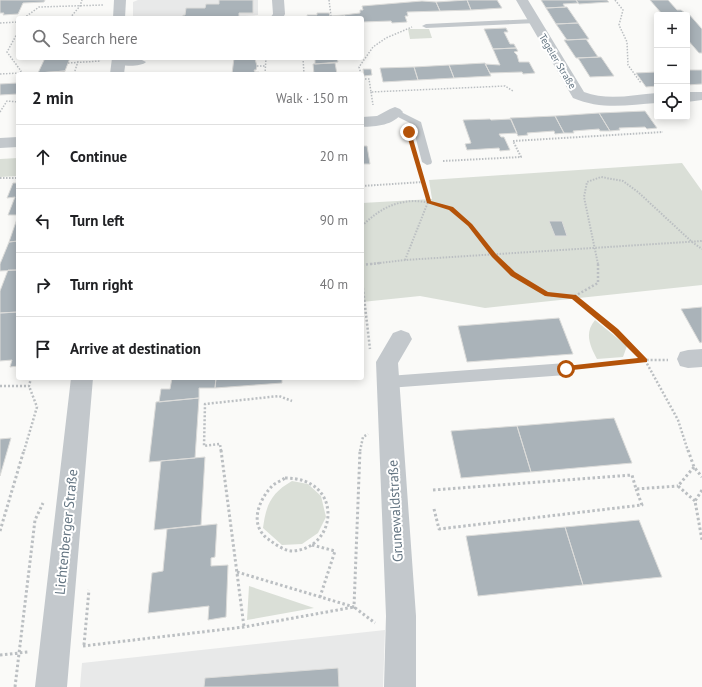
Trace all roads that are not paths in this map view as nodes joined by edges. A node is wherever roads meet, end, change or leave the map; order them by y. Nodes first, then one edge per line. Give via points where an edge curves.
1 (278, 0) edge
2 (522, 0) edge
3 (120, 2) edge
4 (119, 16) edge
5 (278, 16) edge
6 (534, 21) junction
7 (426, 26) road end
8 (142, 62) dead end
9 (118, 65) edge
10 (702, 96) edge
11 (690, 97) edge
12 (654, 98) edge
13 (395, 112) joint
14 (364, 122) edge
15 (16, 142) edge
16 (0, 143) edge
17 (427, 162) road end
18 (401, 339) dead end
19 (566, 369) road end
20 (82, 380) edge
21 (388, 382) junction
22 (51, 687) edge
23 (400, 687) edge

1 - 5 street
2 - 6 street, Tegeler Straße
3 - 4 street
6 - 7 lane
6 - 12 street, Tegeler Straße via 578,95 588,100 603,101
8 - 9 lane
10 - 11 street
13 - 14 street via 381,121
13 - 17 lane via 416,122
15 - 16 street
18 - 21 street, Grunewaldstraße via 387,362
19 - 21 lane
20 - 22 street, Lichtenberger Straße
21 - 23 street, Grunewaldstraße via 401,616

